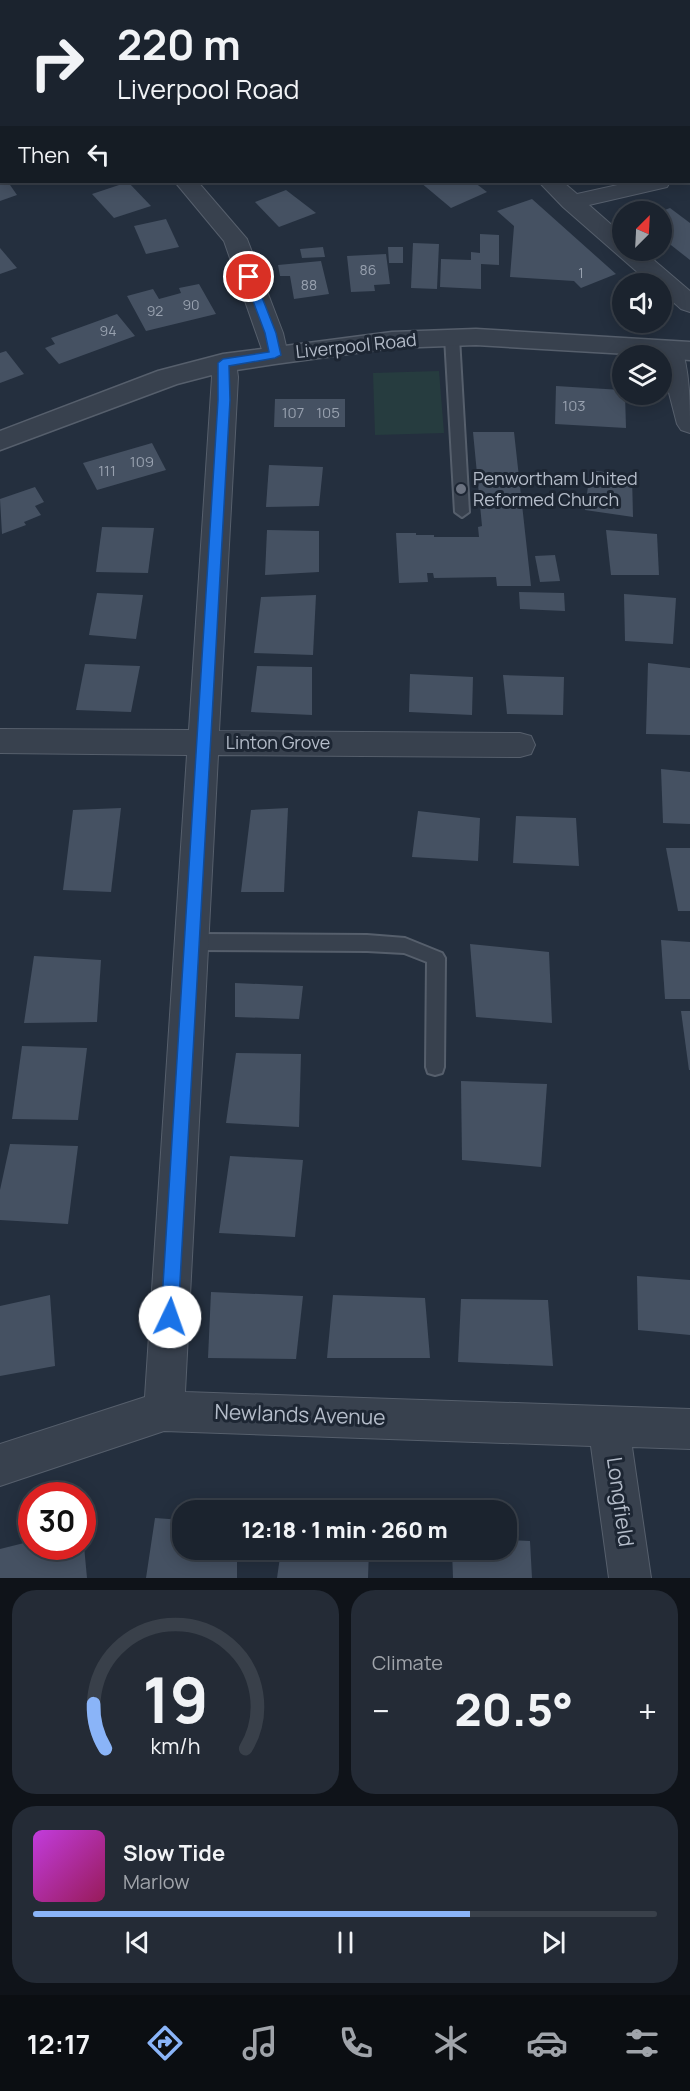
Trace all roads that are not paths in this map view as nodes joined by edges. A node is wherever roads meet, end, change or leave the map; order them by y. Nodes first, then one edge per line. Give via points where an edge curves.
1 (187, 183) edge
2 (551, 183) edge
3 (655, 183) edge
4 (570, 202) junction
5 (612, 238) edge
6 (640, 261) edge
7 (690, 303) edge
8 (452, 337) junction
9 (680, 350) edge
10 (275, 355) junction
11 (223, 363) junction
12 (690, 424) edge
13 (0, 441) edge
14 (462, 512) dead end
15 (0, 741) edge
16 (204, 743) junction
17 (520, 745) dead end
18 (192, 942) junction
19 (435, 1067) dead end
20 (164, 1411) junction
21 (609, 1425) junction
22 (690, 1430) edge
23 (0, 1465) edge
24 (630, 1578) edge

1 - 10 street via 235,239
2 - 4 street
3 - 4 street
4 - 5 street
6 - 7 street
8 - 9 street, Liverpool Road
8 - 10 street, Liverpool Road via 392,340
8 - 14 lane
9 - 12 street
10 - 11 street, Liverpool Road
11 - 13 street, Liverpool Road via 168,377
11 - 16 street
15 - 16 street, Linton Grove
16 - 17 street, Linton Grove
16 - 18 street
18 - 19 lane via 367,943 405,946 436,958
18 - 20 street
20 - 21 street, Newlands Avenue
20 - 23 street, Newlands Avenue
21 - 22 street, Newlands Avenue
21 - 24 street, Longfield

